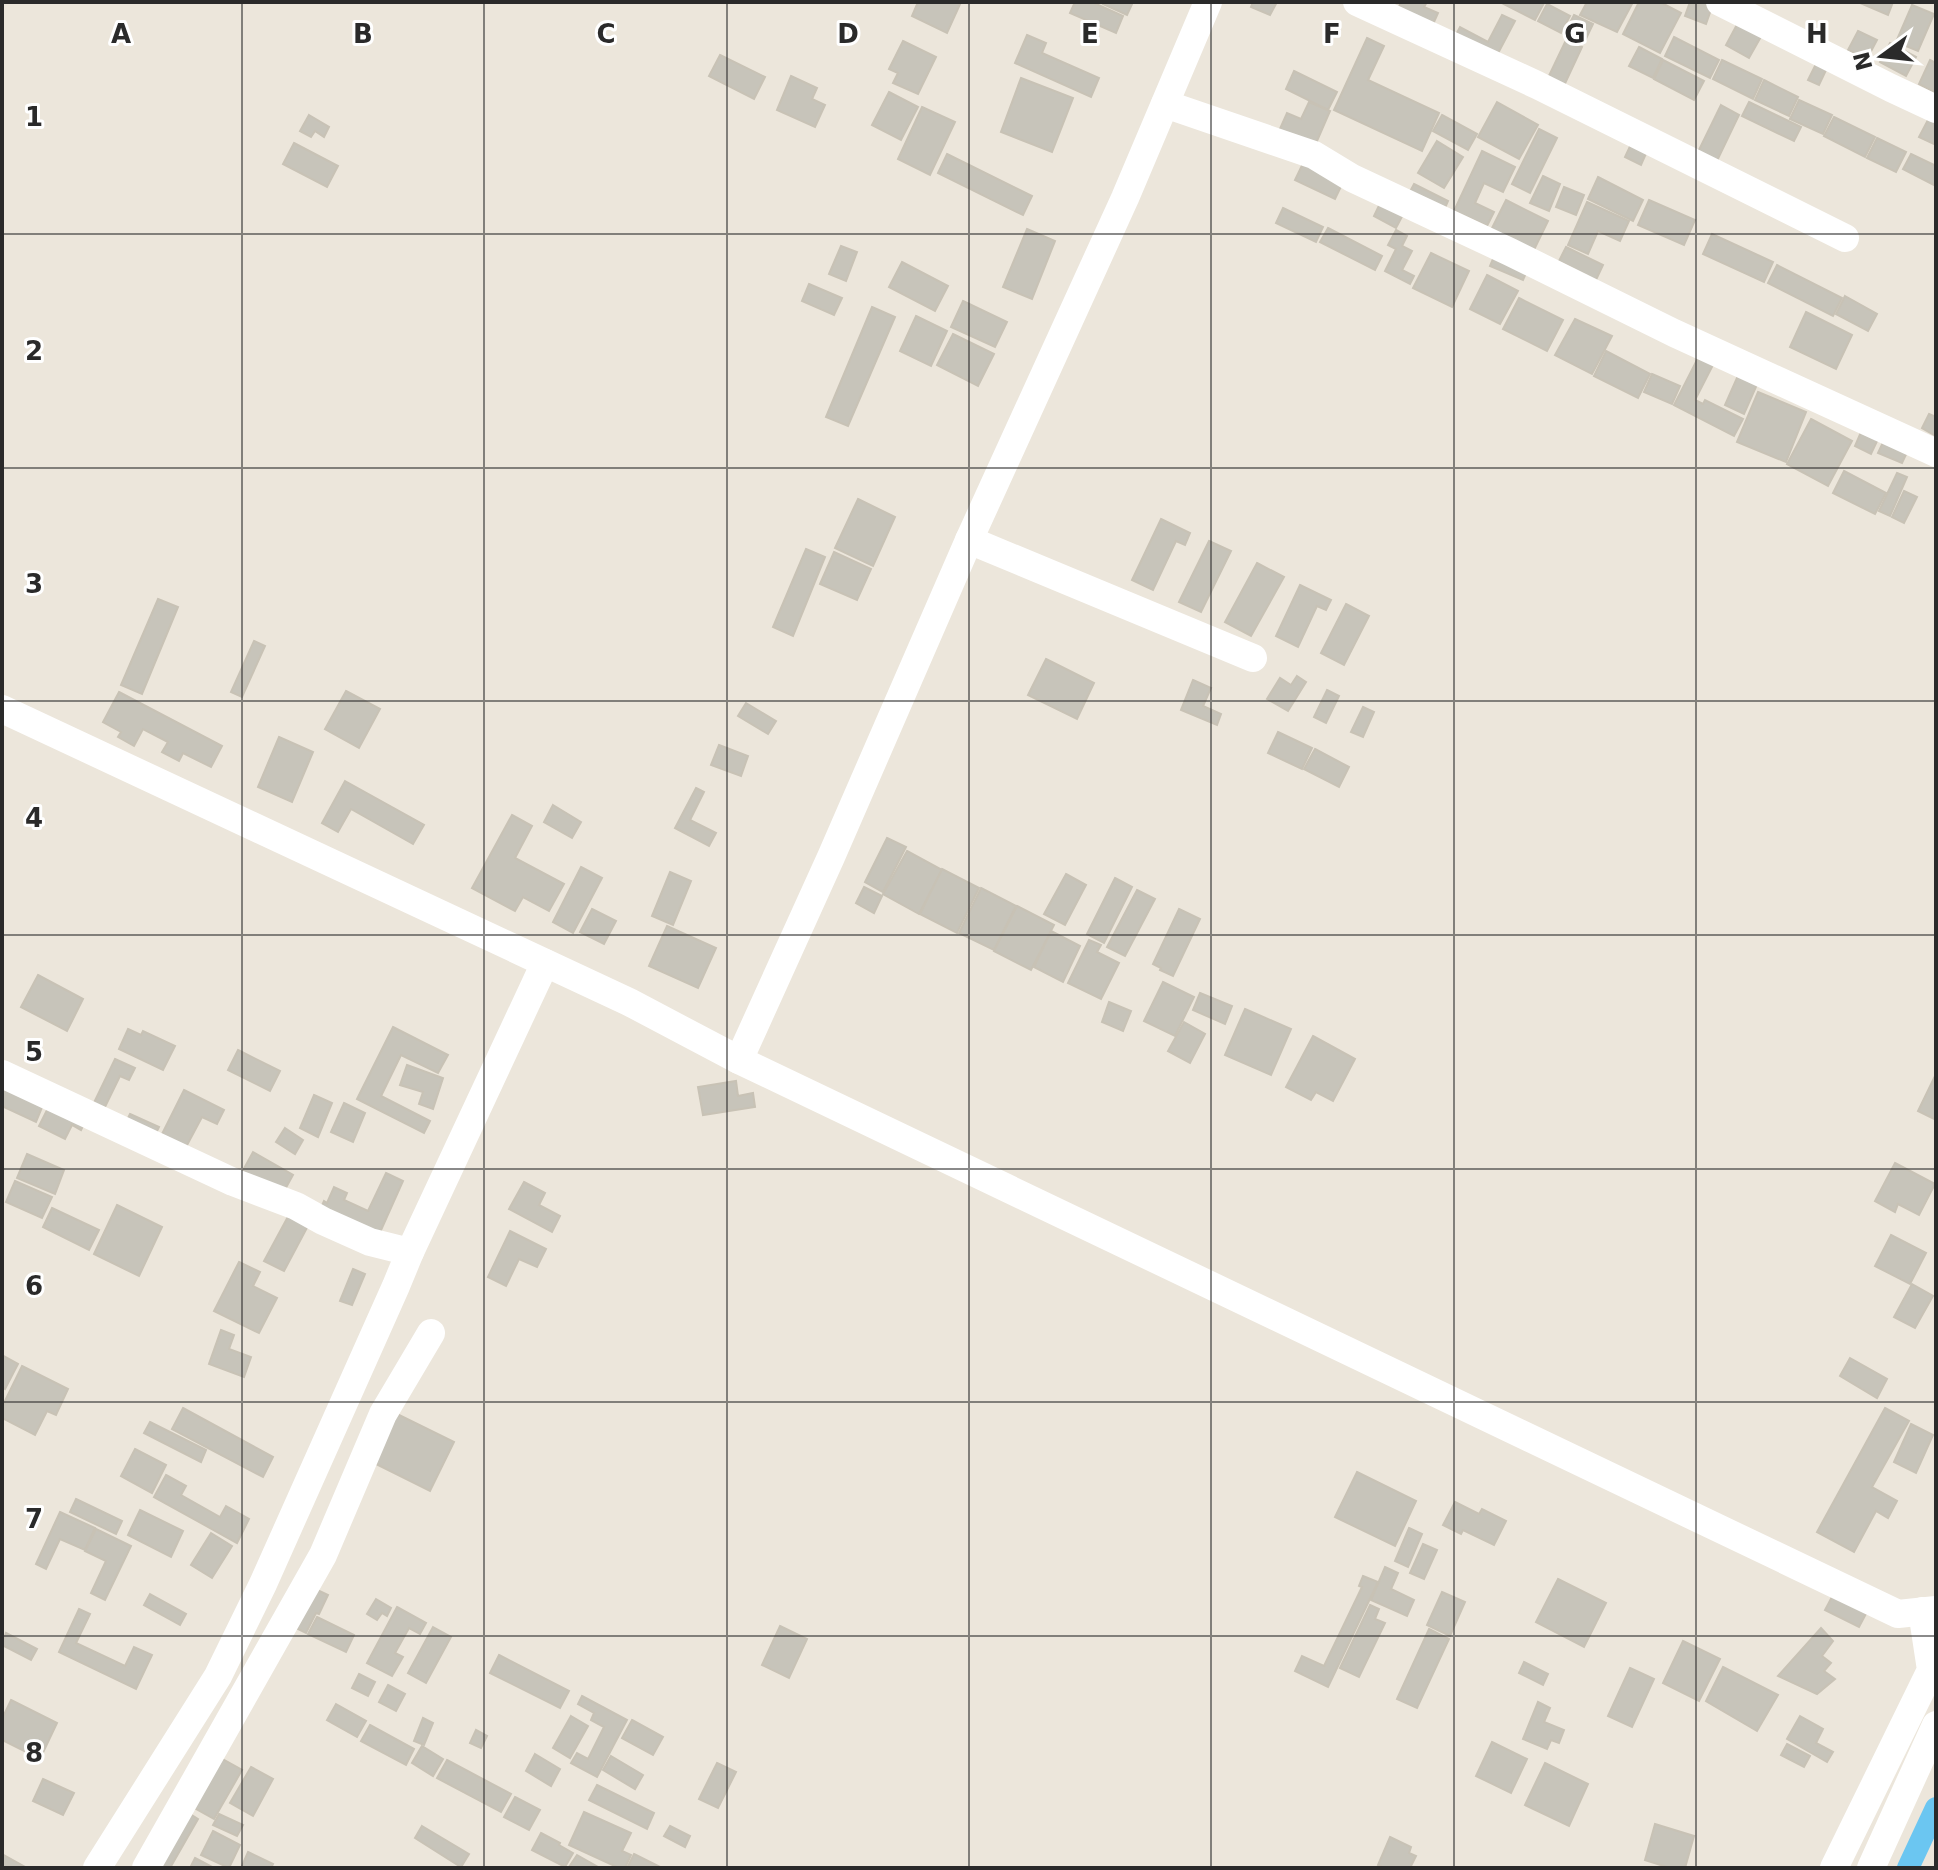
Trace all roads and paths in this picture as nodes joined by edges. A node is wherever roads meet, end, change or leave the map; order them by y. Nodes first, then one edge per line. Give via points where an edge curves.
1 (1208, 2) edge
2 (1357, 2) edge
3 (1720, 2) edge
4 (1165, 104) junction
5 (1936, 109) edge
6 (1845, 238) dead end
7 (1936, 453) edge
8 (969, 540) junction
9 (1253, 658) dead end
10 (2, 709) edge
11 (545, 963) junction
12 (739, 1060) junction
13 (2, 1074) edge
14 (410, 1252) junction
15 (431, 1333) dead end
16 (1929, 1610) edge
17 (1936, 1725) edge
18 (97, 1868) edge
19 (146, 1868) edge
20 (1834, 1868) edge
21 (1871, 1868) edge

1 - 4 street
2 - 6 street
3 - 5 street
4 - 7 street via 1314,155 1674,333
4 - 8 street
8 - 9 street
8 - 12 street
10 - 11 street
11 - 12 street
11 - 14 street
12 - 16 street via 1884,1608 1898,1614
13 - 14 street via 370,1242
14 - 18 street via 218,1676
15 - 19 street via 383,1414 323,1555
16 - 20 street via 1931,1670
17 - 21 street

